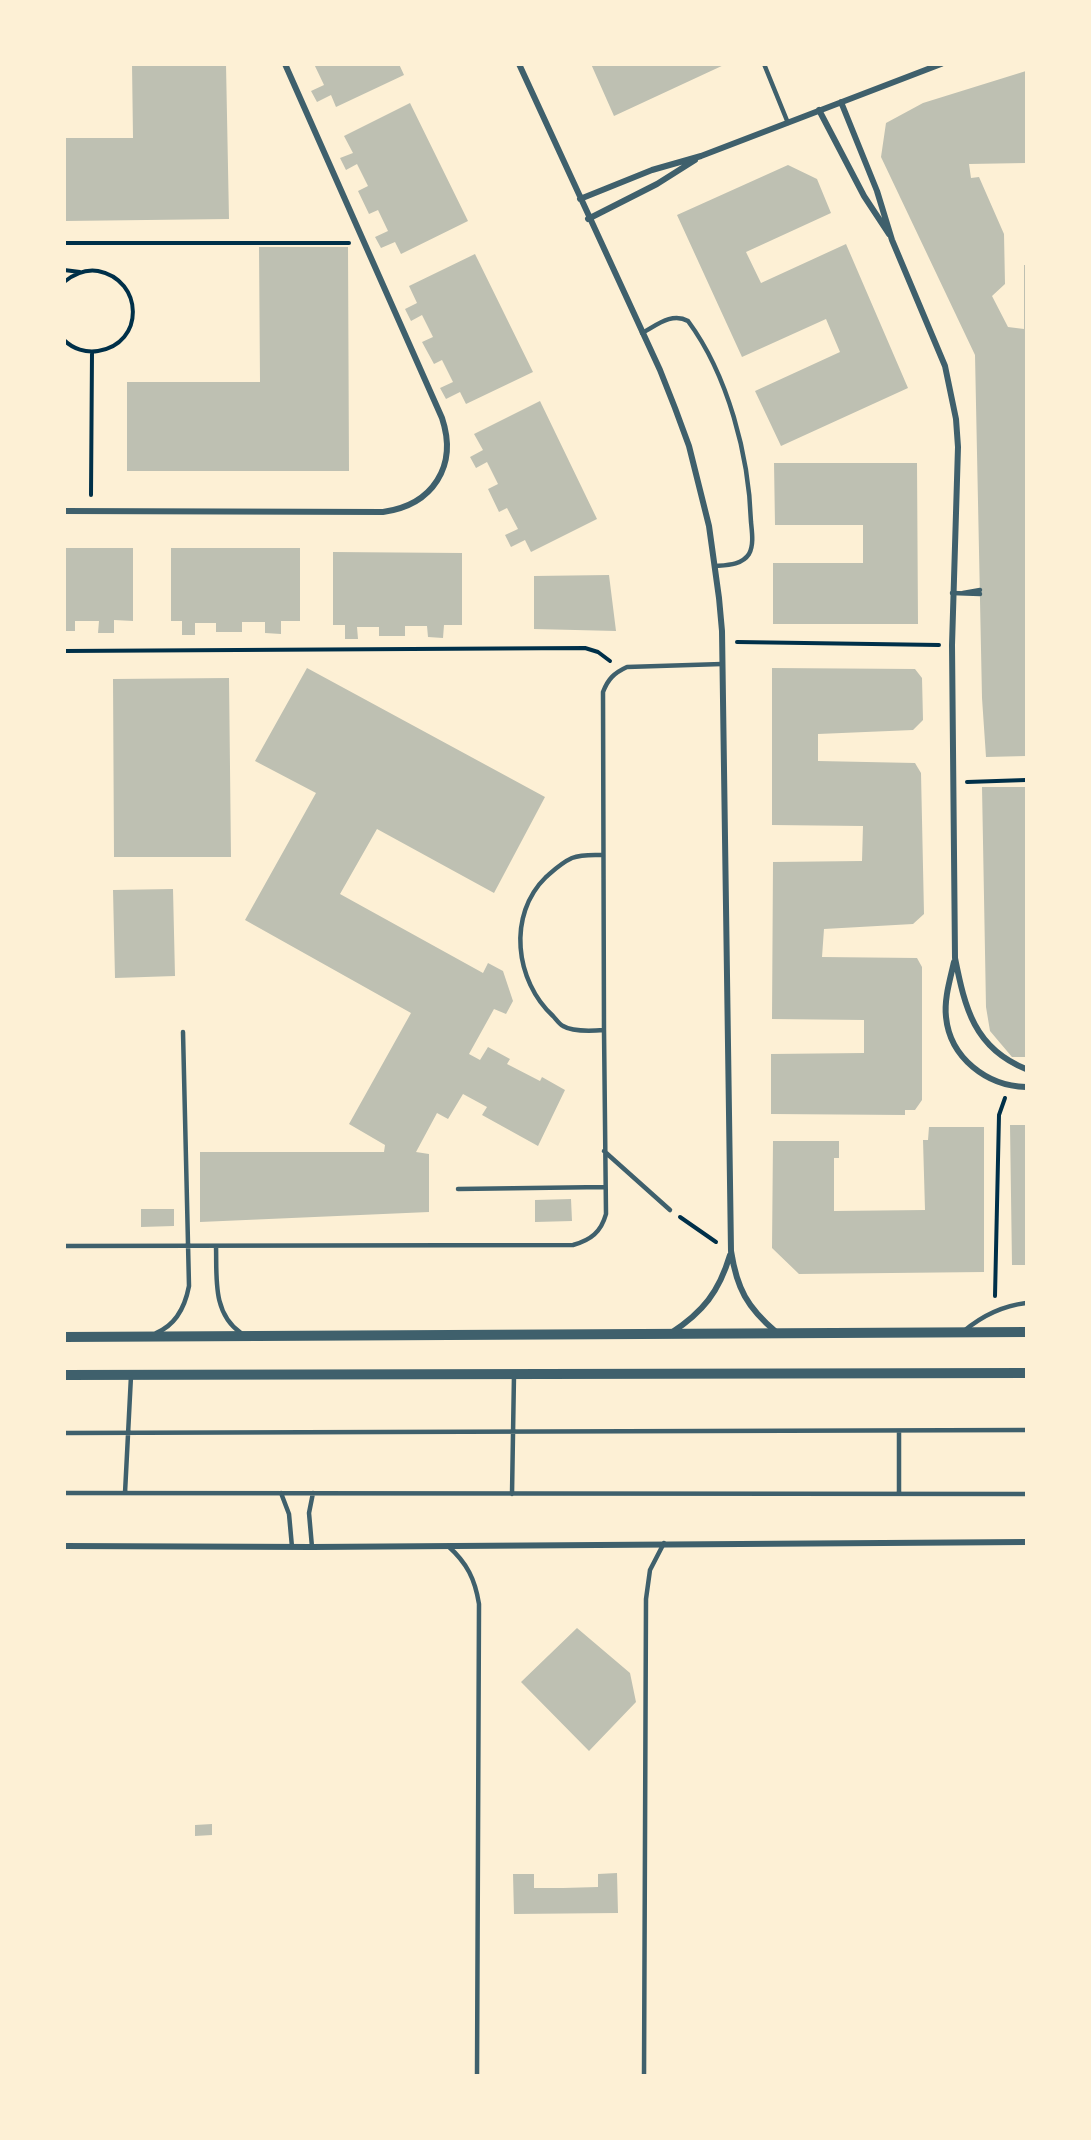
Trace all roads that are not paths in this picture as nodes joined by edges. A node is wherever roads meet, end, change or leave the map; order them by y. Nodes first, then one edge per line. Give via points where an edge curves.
1 (285, 64) edge
2 (519, 64) edge
3 (764, 64) edge
4 (941, 64) edge
5 (841, 102) junction
6 (819, 110) junction
7 (788, 123) junction
8 (701, 156) junction
9 (580, 199) junction
10 (588, 219) junction
11 (892, 240) junction
12 (642, 333) junction
13 (64, 511) edge
14 (715, 566) junction
15 (980, 592) dead end
16 (952, 593) junction
17 (722, 664) junction
18 (603, 855) junction
19 (955, 958) junction
20 (604, 1030) junction
21 (183, 1032) dead end
22 (1026, 1068) edge
23 (1026, 1087) edge
24 (604, 1151) junction
25 (605, 1187) junction
26 (459, 1189) dead end
27 (670, 1210) road end
28 (64, 1246) edge
29 (189, 1246) junction
30 (216, 1246) junction
31 (731, 1251) junction
32 (1026, 1304) edge
33 (1026, 1332) edge
34 (777, 1333) junction
35 (963, 1333) junction
36 (669, 1334) junction
37 (149, 1336) junction
38 (245, 1336) junction
39 (64, 1337) edge
40 (1026, 1373) edge
41 (131, 1374) junction
42 (64, 1375) edge
43 (514, 1375) junction
44 (1026, 1430) edge
45 (899, 1431) junction
46 (513, 1432) junction
47 (64, 1433) edge
48 (128, 1433) junction
49 (64, 1493) edge
50 (126, 1493) junction
51 (281, 1493) junction
52 (314, 1493) junction
53 (512, 1494) junction
54 (898, 1494) junction
55 (1026, 1494) edge
56 (1026, 1542) edge
57 (664, 1543) junction
58 (64, 1546) edge
59 (448, 1546) junction
60 (292, 1547) junction
61 (312, 1547) junction
62 (477, 2076) edge
63 (644, 2076) edge

1 - 13 street via 447,432 446,461 437,481 411,505 383,512
2 - 9 street
3 - 7 lane
4 - 5 street
5 - 6 street
5 - 11 street
6 - 7 street
6 - 11 street
7 - 8 street
8 - 9 street via 652,170
8 - 10 street via 657,184
9 - 10 street
10 - 12 street
11 - 16 street via 945,366 953,401 958,447
12 - 14 street via 689,446
12 - 14 lane via 675,317 688,321 711,360 737,430 750,503 751,549 742,561
14 - 17 street
15 - 16 lane
16 - 19 street
17 - 18 lane via 627,668 610,678 603,692
17 - 31 street
18 - 20 lane
18 - 20 lane via 573,857 538,886 524,914 519,946 525,977 540,1005 564,1026
19 - 22 street via 965,1004 979,1034 994,1050
19 - 23 street via 946,998 951,1037 961,1055 991,1080
20 - 24 lane
21 - 29 lane
24 - 25 lane
24 - 27 lane
25 - 26 lane
25 - 30 lane via 603,1226 585,1242 573,1245
28 - 29 lane
29 - 30 lane
29 - 37 lane via 189,1286 181,1312 172,1323
30 - 38 lane via 220,1306 234,1329
31 - 34 street via 744,1298
31 - 36 street via 723,1277 709,1300 691,1320
32 - 35 lane via 995,1311
33 - 35 street
34 - 35 street
34 - 36 street
36 - 38 street
37 - 38 street
37 - 39 street
40 - 43 street
41 - 42 street
41 - 43 street
41 - 48 lane
43 - 46 lane
44 - 45 lane
45 - 46 lane
45 - 54 lane
46 - 48 lane
46 - 53 lane
47 - 48 lane
48 - 50 lane
49 - 50 lane
50 - 51 lane
51 - 52 lane
51 - 60 lane via 289,1514
52 - 53 lane
52 - 61 lane via 309,1513
53 - 54 lane
54 - 55 lane
56 - 57 street
57 - 59 street
57 - 63 lane via 650,1570 646,1599
58 - 60 street
59 - 61 street
59 - 62 lane via 470,1572 479,1604
60 - 61 street

